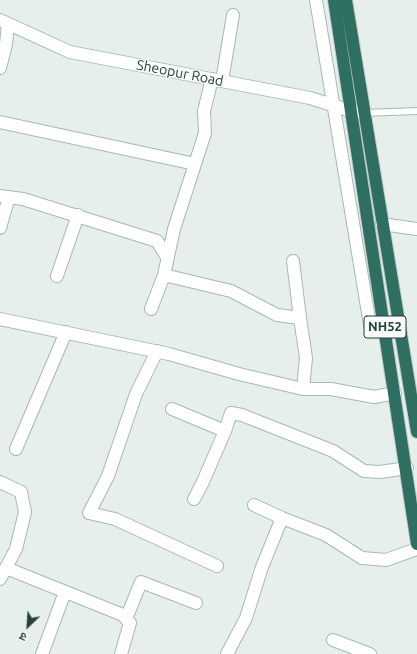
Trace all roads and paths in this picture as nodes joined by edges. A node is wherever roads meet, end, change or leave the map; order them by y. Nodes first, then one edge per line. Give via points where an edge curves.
1 (316, 0) edge
2 (334, 0) edge
3 (346, 0) edge
4 (233, 15) dead end
5 (4, 22) edge
6 (0, 68) edge
7 (217, 80) junction
8 (332, 104) junction
9 (351, 111) junction
10 (417, 111) edge
11 (364, 113) junction
12 (0, 122) edge
13 (195, 164) junction
14 (4, 196) edge
15 (78, 215) junction
16 (382, 224) junction
17 (0, 228) edge
18 (417, 229) edge
19 (167, 257) junction
20 (293, 261) dead end
21 (164, 275) junction
22 (57, 276) dead end
23 (151, 310) dead end
24 (300, 318) junction
25 (0, 319) edge
26 (370, 325) dead end
27 (66, 332) junction
28 (157, 351) junction
29 (303, 388) junction
30 (395, 393) junction
31 (415, 405) edge
32 (172, 409) dead end
33 (225, 431) junction
34 (417, 432) edge
35 (16, 449) dead end
36 (407, 468) junction
37 (0, 482) edge
38 (194, 499) dead end
39 (254, 505) dead end
40 (282, 518) junction
41 (417, 544) edge
42 (417, 549) edge
43 (217, 566) dead end
44 (3, 573) edge
45 (65, 592) junction
46 (196, 603) dead end
47 (126, 619) junction
48 (333, 640) dead end
49 (42, 654) edge
50 (121, 654) edge
51 (227, 654) edge
52 (370, 654) edge

1 - 8 street
2 - 9 highway, NH52
3 - 11 highway, NH52
4 - 7 street
5 - 6 street via 6,44
5 - 7 street, Sheopur Road via 70,52
7 - 8 street, Sheopur Road
7 - 13 street via 204,111 204,133
8 - 9 street, Sheopur Road
8 - 26 street
9 - 11 street, Sheopur Road
9 - 30 highway, NH52
10 - 11 lane
11 - 16 highway, NH52
12 - 13 street
13 - 19 street
14 - 15 street
14 - 17 street
15 - 19 street via 157,241
15 - 22 street
16 - 18 street
16 - 31 highway, NH52
19 - 21 street
20 - 24 street
21 - 23 street
21 - 24 street via 231,291 277,315
24 - 29 street via 306,358
25 - 27 street
27 - 28 street
27 - 35 street
28 - 29 street via 239,374
28 - 43 street via 136,394 108,476 89,513 115,519
29 - 30 street via 332,389 374,397
30 - 36 highway, NH52
31 - 34 highway, NH52
32 - 33 street
33 - 36 street via 231,413 242,415 333,451 364,471 380,472
33 - 38 street
36 - 41 highway, NH52
37 - 44 street via 21,492 25,512 16,549
39 - 40 street
40 - 42 street via 326,535 362,558 386,560
40 - 51 street via 262,567 246,618
44 - 45 street
45 - 47 street via 123,615
45 - 49 street
46 - 47 street via 141,582
47 - 50 street via 130,623
48 - 52 street

